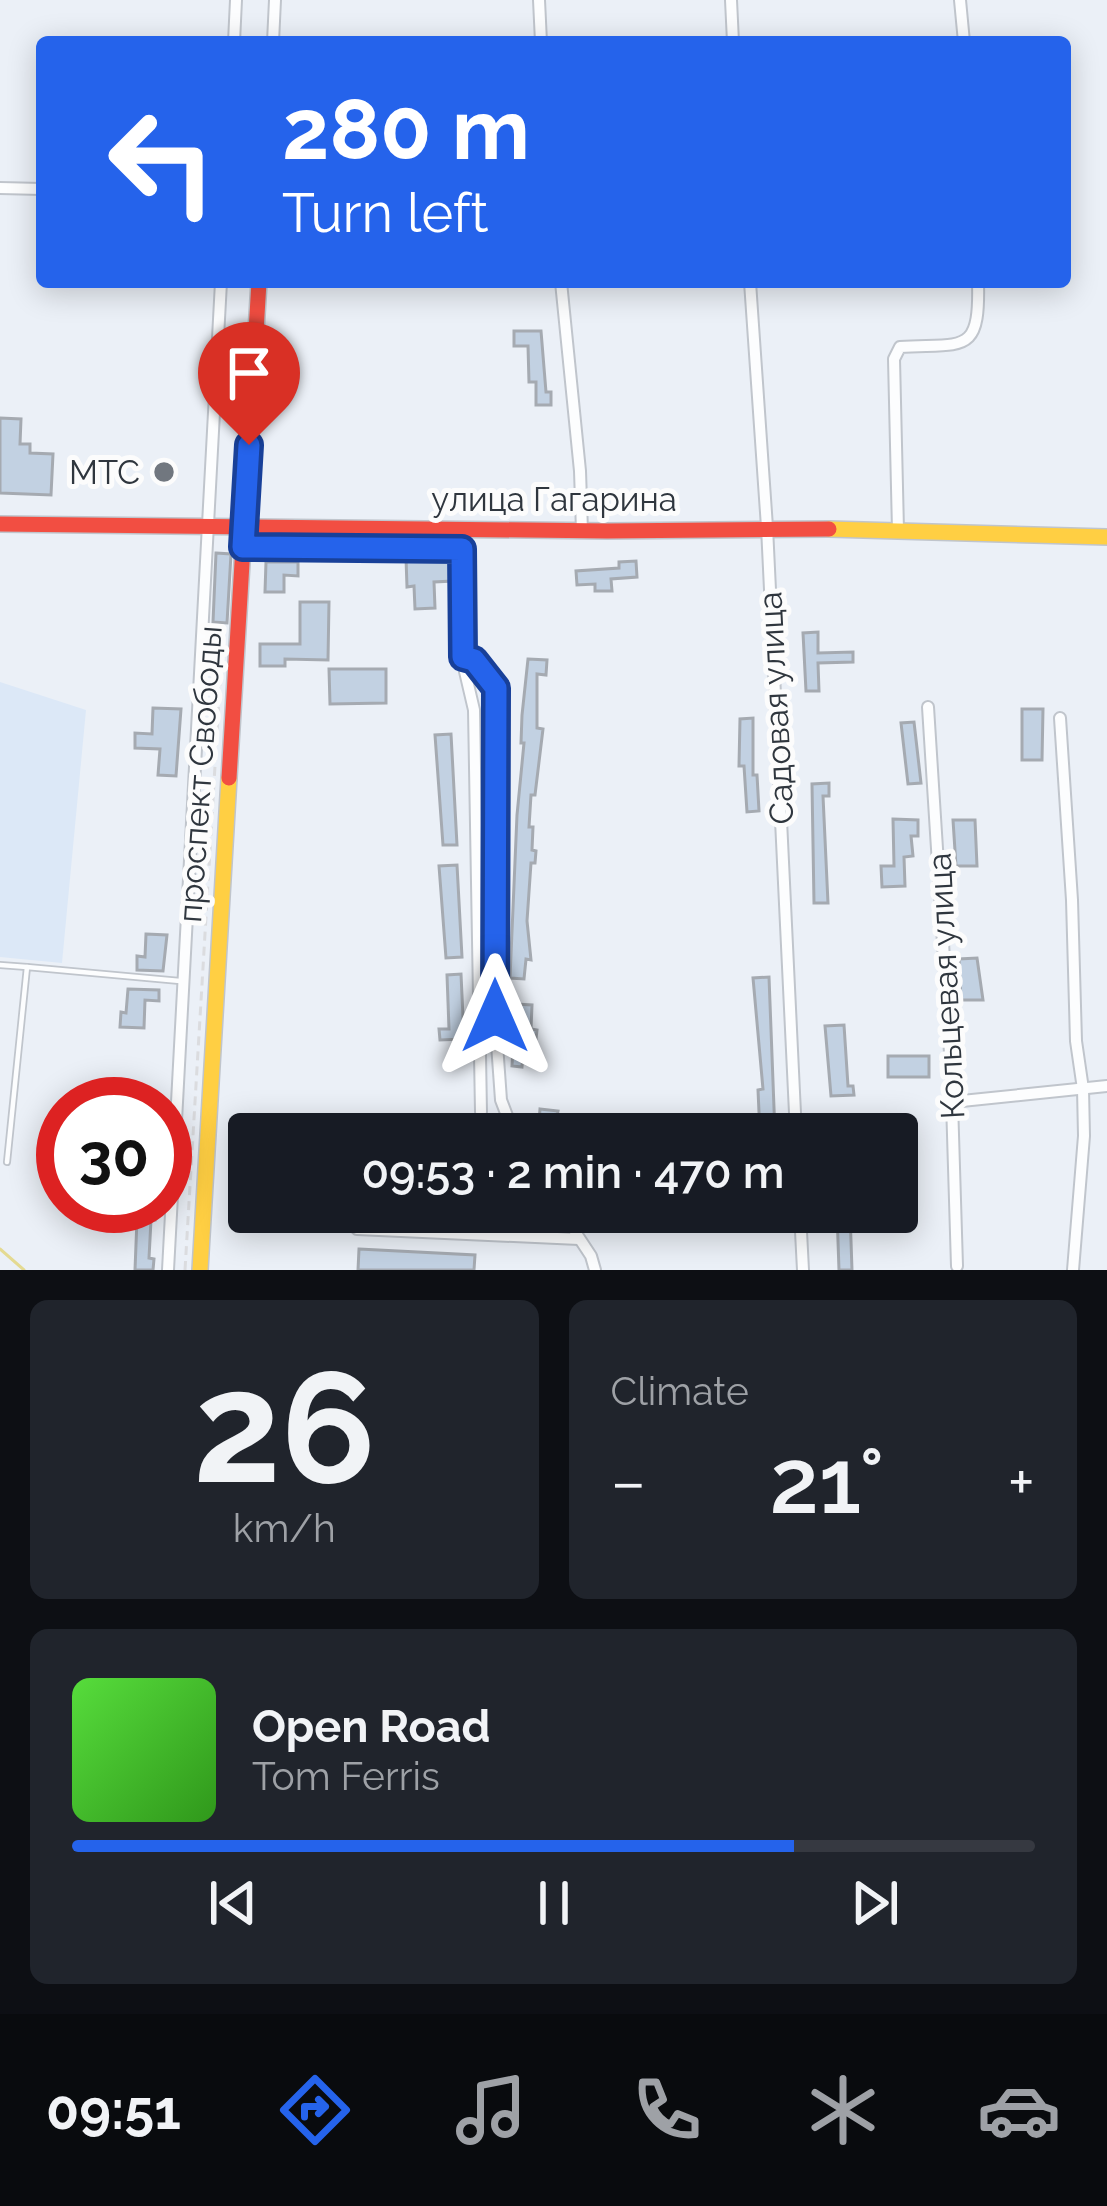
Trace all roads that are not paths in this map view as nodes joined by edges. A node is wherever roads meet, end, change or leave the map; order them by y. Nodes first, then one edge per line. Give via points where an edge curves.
1 (236, 0) edge
2 (275, 0) edge
3 (539, 0) edge
4 (730, 0) edge
5 (960, 0) edge
6 (234, 36) edge
7 (273, 36) edge
8 (541, 36) edge
9 (733, 36) edge
10 (963, 36) edge
11 (0, 188) edge
12 (36, 189) edge
13 (221, 288) edge
14 (259, 288) edge
15 (561, 288) edge
16 (750, 288) edge
17 (977, 288) edge
18 (0, 524) edge
19 (208, 526) junction
20 (244, 526) junction
21 (767, 527) junction
22 (898, 530) junction
23 (582, 531) junction
24 (1107, 537) edge
25 (243, 547) junction
26 (463, 657) junction
27 (928, 707) dead end
28 (1060, 718) dead end
29 (0, 965) edge
30 (26, 967) junction
31 (185, 982) junction
32 (7, 1054) dead end
33 (19, 1055) junction
34 (1107, 1086) edge
35 (1083, 1089) junction
36 (952, 1102) junction
37 (481, 1112) dead end
38 (506, 1113) edge
39 (795, 1113) edge
40 (7, 1162) dead end
41 (445, 1233) edge
42 (575, 1233) edge
43 (801, 1233) edge
44 (579, 1239) junction
45 (957, 1266) dead end
46 (168, 1270) edge
47 (200, 1270) edge
48 (595, 1270) edge
49 (803, 1270) edge
50 (1073, 1270) edge

1 - 6 street
2 - 7 street
3 - 8 street
4 - 9 street
5 - 10 street
11 - 12 street
13 - 19 street, проспект Свободы
14 - 20 main road, проспект Свободы
15 - 23 street
16 - 21 street, Садовая улица
17 - 22 street via 974,336 900,347 894,359
18 - 19 main road, улица Гагарина
19 - 20 main road, улица Гагарина
19 - 31 street, проспект Свободы
20 - 23 main road, улица Гагарина
20 - 25 main road, проспект Свободы
21 - 22 main road, улица Гагарина
21 - 23 main road, улица Гагарина
21 - 39 street, Садовая улица
22 - 24 main road, улица Гагарина
25 - 26 street via 462,549
25 - 47 main road, проспект Свободы
26 - 37 street via 474,710
26 - 38 street via 496,688 495,1016
27 - 36 street, Кольцевая улица
28 - 35 street
29 - 30 lane
30 - 31 lane
30 - 33 lane
31 - 46 street, проспект Свободы
32 - 33 lane
33 - 40 lane
34 - 35 street
35 - 36 street
35 - 50 street
36 - 45 street, Кольцевая улица
41 - 44 street
42 - 44 street
43 - 49 street
44 - 48 street

